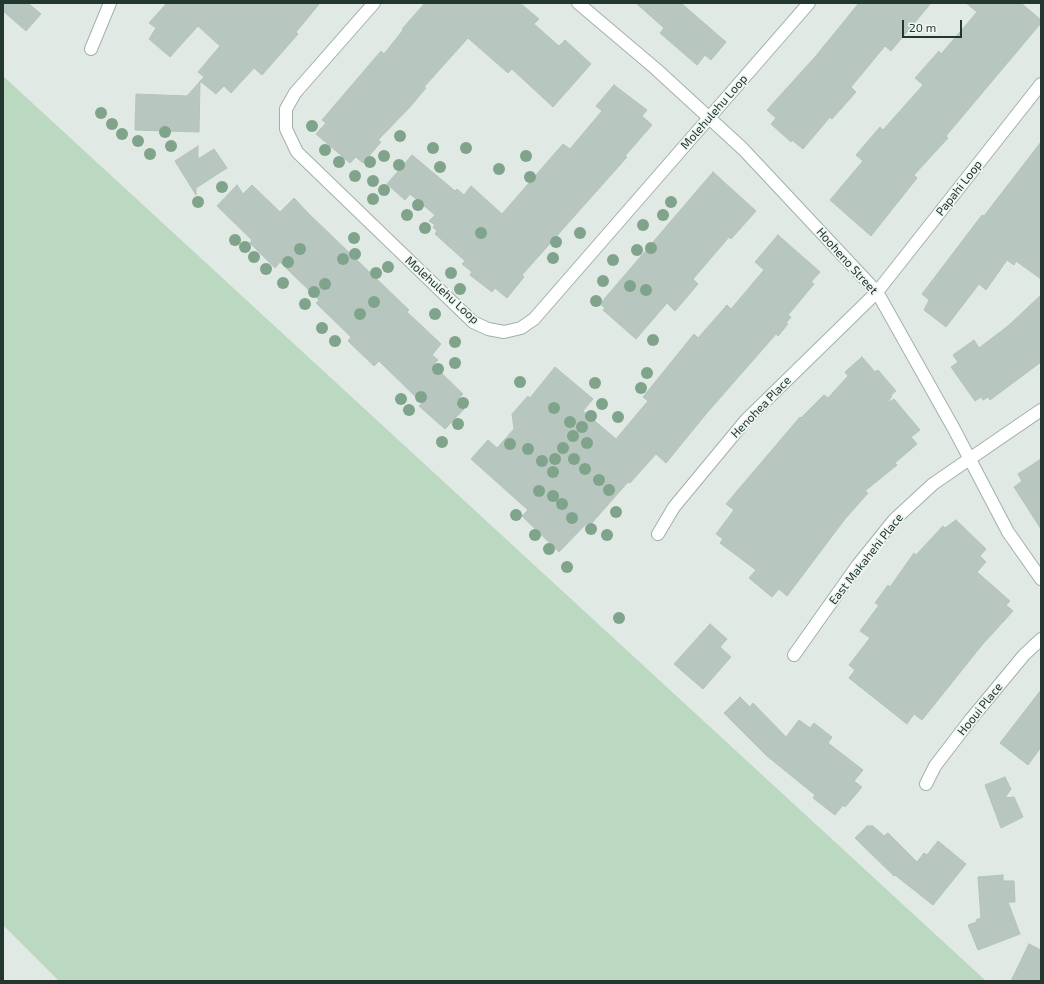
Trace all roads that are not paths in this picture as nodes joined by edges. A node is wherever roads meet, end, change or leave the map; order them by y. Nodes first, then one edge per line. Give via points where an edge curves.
1 (110, 3) edge
2 (374, 3) edge
3 (578, 3) edge
4 (809, 3) edge
5 (92, 49) dead end
6 (1041, 84) edge
7 (708, 119) junction
8 (877, 292) junction
9 (1041, 410) edge
10 (969, 458) junction
11 (658, 534) dead end
12 (1041, 579) edge
13 (1041, 638) edge
14 (794, 655) dead end
15 (926, 784) dead end

1 - 5 street
2 - 7 street, Molehulehu Loop via 295,93 286,109 286,129 297,152 474,322 488,329 504,332 521,328 534,319
3 - 7 street, Hooheno Street via 656,69
4 - 7 street, Molehulehu Loop
6 - 8 street, Papahi Loop
7 - 8 street, Hooheno Street via 743,149
8 - 10 street, Hooheno Street
8 - 11 street, Henohea Place via 746,420 674,507
9 - 10 street, East Makahehi Place
10 - 12 street, Hooheno Street via 1008,532
10 - 14 street, East Makahehi Place via 933,484 894,520 857,566
13 - 15 street, Hooui Place via 970,719 935,766

